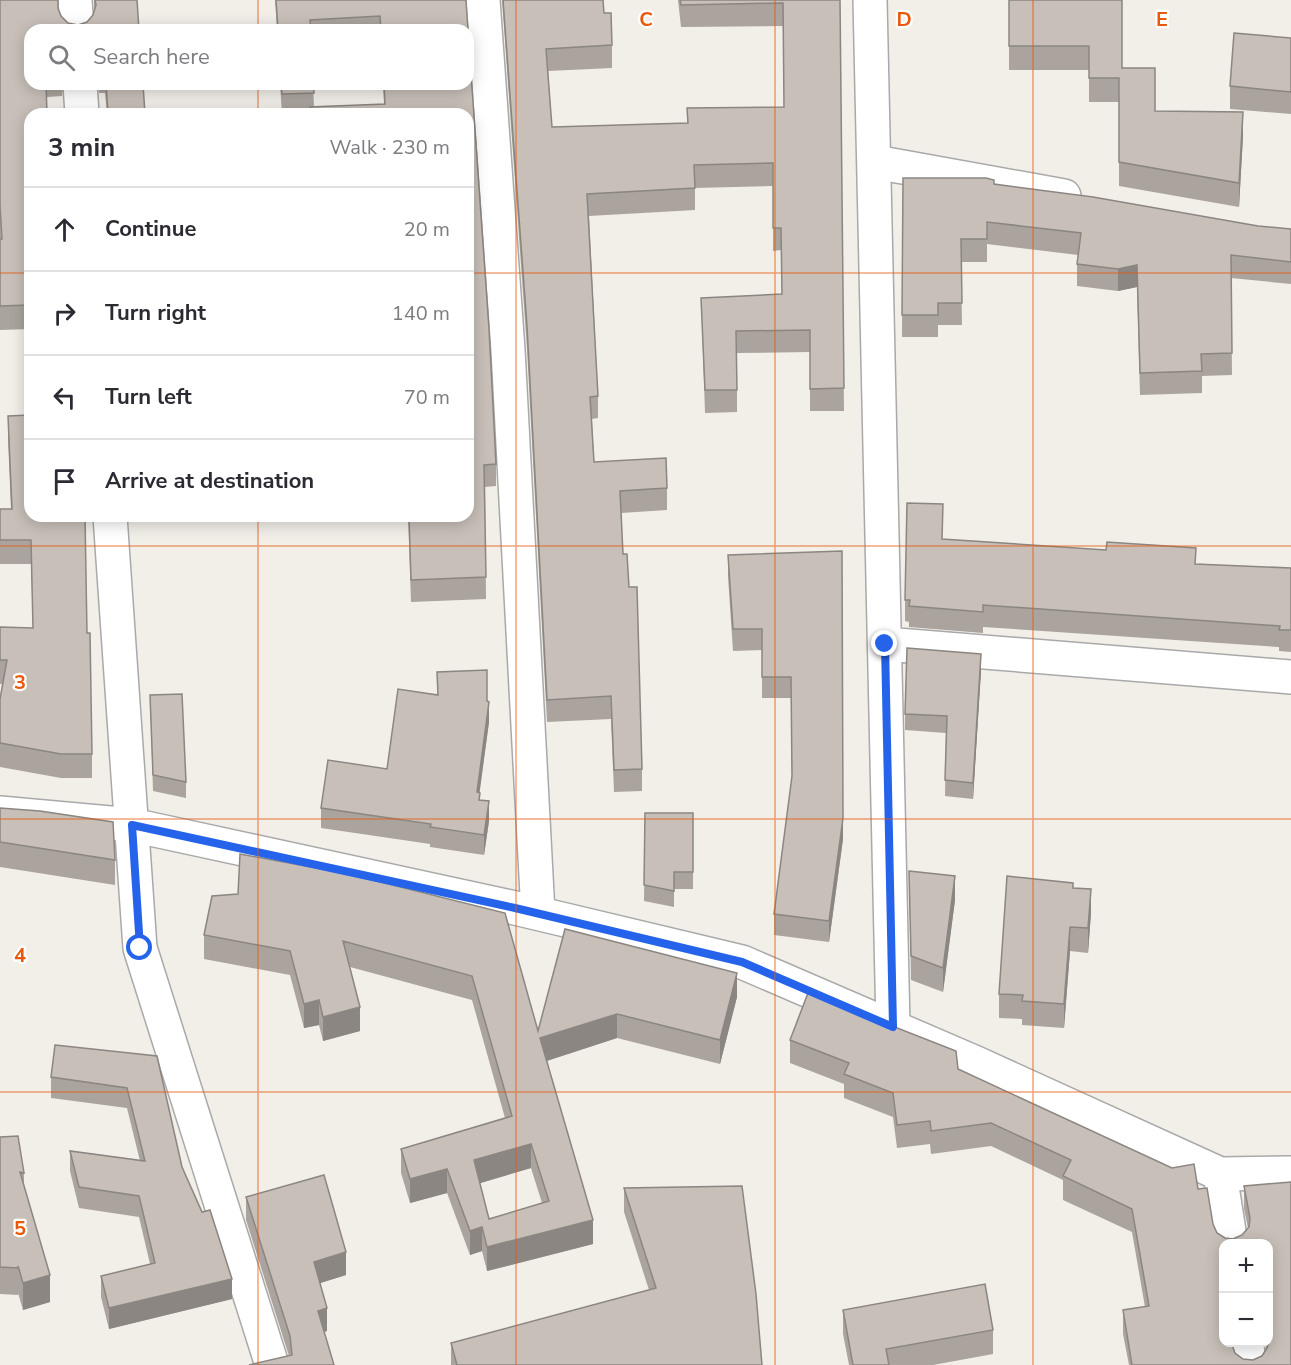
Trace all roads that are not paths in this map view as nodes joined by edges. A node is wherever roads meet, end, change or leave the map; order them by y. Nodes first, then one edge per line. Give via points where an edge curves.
1 (75, 0) edge
2 (483, 0) edge
3 (870, 0) edge
4 (77, 24) edge
5 (80, 90) edge
6 (82, 108) edge
7 (875, 162) junction
8 (1097, 201) edge
9 (110, 522) edge
10 (885, 644) junction
11 (1291, 677) edge
12 (0, 813) edge
13 (132, 825) junction
14 (538, 913) junction
15 (893, 1027) junction
16 (1291, 1173) edge
17 (1220, 1174) junction
18 (1229, 1239) edge
19 (1247, 1347) edge
20 (272, 1365) edge
21 (1250, 1365) edge

1 - 4 street
2 - 14 street via 508,350
3 - 7 street
5 - 6 street
7 - 8 street
7 - 10 street
9 - 13 street
10 - 11 street
10 - 15 street
12 - 13 street
13 - 14 street
13 - 20 street via 140,948
14 - 15 street via 742,962
15 - 17 street
16 - 17 street
17 - 18 street
19 - 21 street

